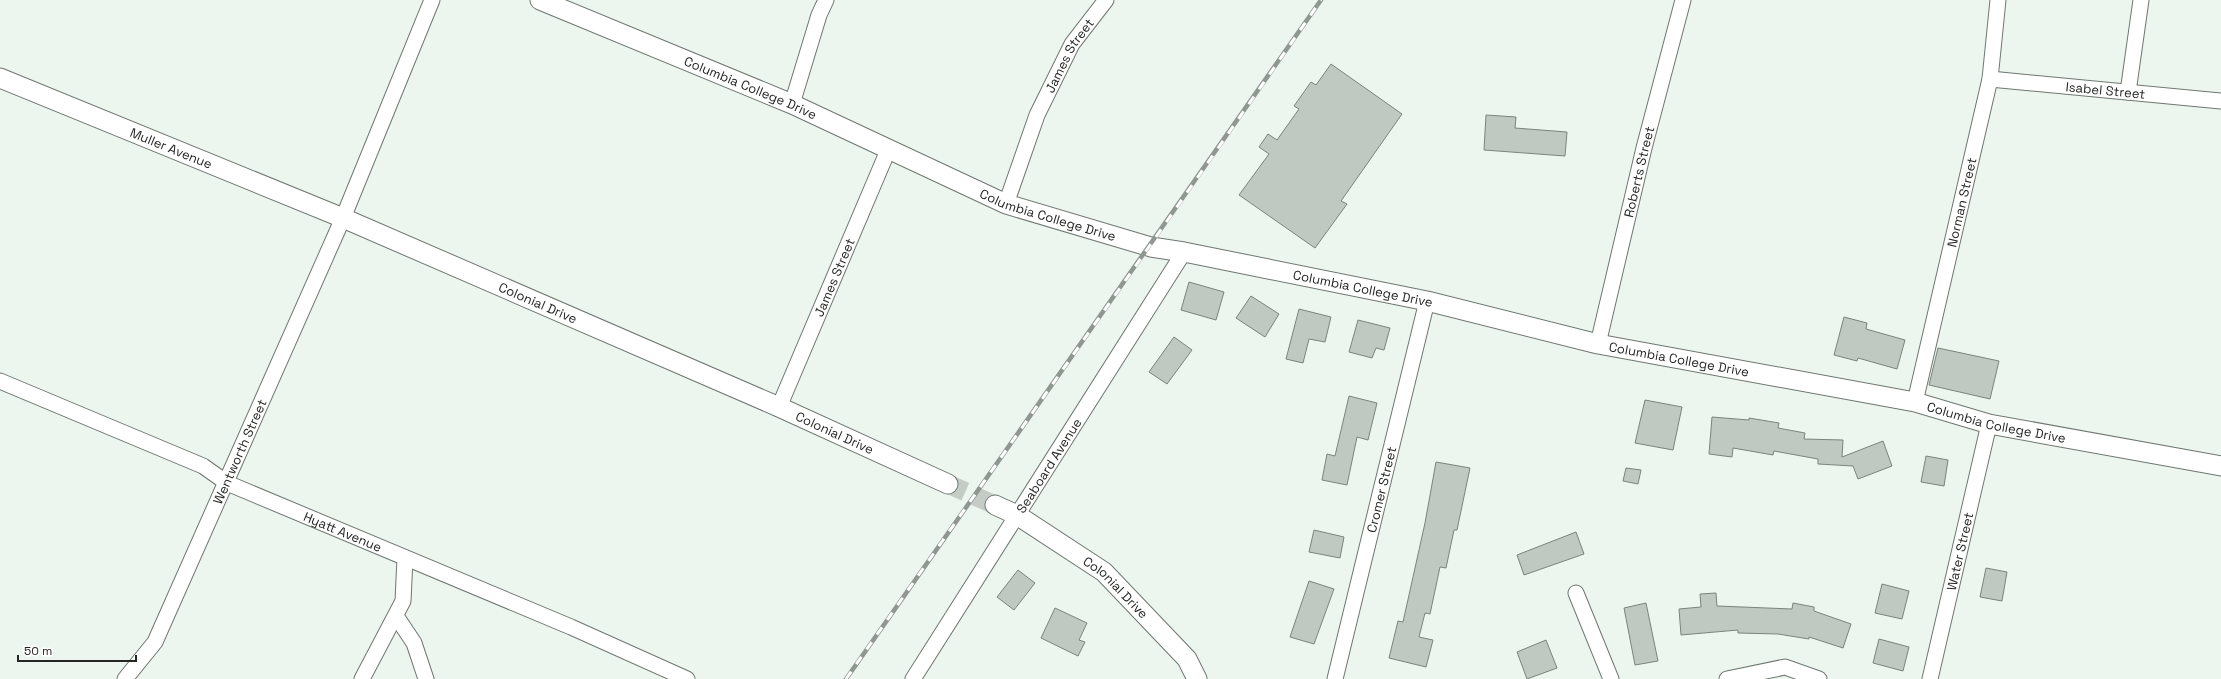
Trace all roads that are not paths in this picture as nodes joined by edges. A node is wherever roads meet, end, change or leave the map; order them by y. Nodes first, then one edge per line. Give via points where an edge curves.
1 (432, 0) edge
2 (540, 0) edge
3 (826, 0) edge
4 (1106, 0) edge
5 (1683, 0) edge
6 (1998, 0) edge
7 (2142, 0) edge
8 (0, 78) edge
9 (1990, 79) junction
10 (2128, 92) junction
11 (2221, 101) edge
12 (792, 104) junction
13 (889, 148) junction
14 (1006, 204) junction
15 (343, 218) junction
16 (1184, 252) junction
17 (1427, 301) junction
18 (1598, 344) junction
19 (0, 380) edge
20 (1915, 402) junction
21 (779, 407) junction
22 (1989, 424) junction
23 (2221, 466) edge
24 (227, 483) junction
25 (948, 484) tunnel mouth
26 (994, 505) tunnel mouth
27 (1017, 515) junction
28 (405, 558) junction
29 (1576, 593) dead end
30 (396, 616) junction
31 (125, 679) edge
32 (362, 679) edge
33 (426, 679) edge
34 (687, 679) edge
35 (913, 679) edge
36 (1196, 679) edge
37 (1335, 679) edge
38 (1611, 679) edge
39 (1727, 679) edge
40 (1819, 679) edge
41 (1930, 679) edge

1 - 15 street
2 - 12 street, Columbia College Drive
3 - 12 street
4 - 14 street, James Street via 1068,51 1037,115
5 - 18 street, Roberts Street via 1644,148
6 - 9 street, Norman Street
7 - 10 street
8 - 15 street, Muller Avenue
9 - 10 street, Isabel Street
9 - 20 street, Norman Street
10 - 11 street, Isabel Street
12 - 13 street, Columbia College Drive
13 - 14 street, Columbia College Drive
13 - 21 street, James Street
14 - 16 street, Columbia College Drive via 1151,247
15 - 21 street, Colonial Drive
15 - 24 street, Wentworth Street
16 - 17 street, Columbia College Drive
16 - 27 street, Seaboard Avenue
17 - 18 street, Columbia College Drive
17 - 37 street, Cromer Street
18 - 20 street, Columbia College Drive
19 - 24 street, Hyatt Avenue via 202,466
20 - 22 street, Columbia College Drive
21 - 25 street, Colonial Drive
22 - 23 street, Columbia College Drive
22 - 41 street, Water Street
24 - 28 street, Hyatt Avenue
24 - 31 street, Wentworth Street via 155,642
26 - 27 street, Colonial Drive
27 - 35 street, Seaboard Avenue
27 - 36 street, Colonial Drive via 1104,572 1188,659
28 - 30 street via 403,601
28 - 34 street, Hyatt Avenue via 571,627
29 - 38 street
30 - 32 street
30 - 33 street via 414,643
39 - 40 street via 1785,667

